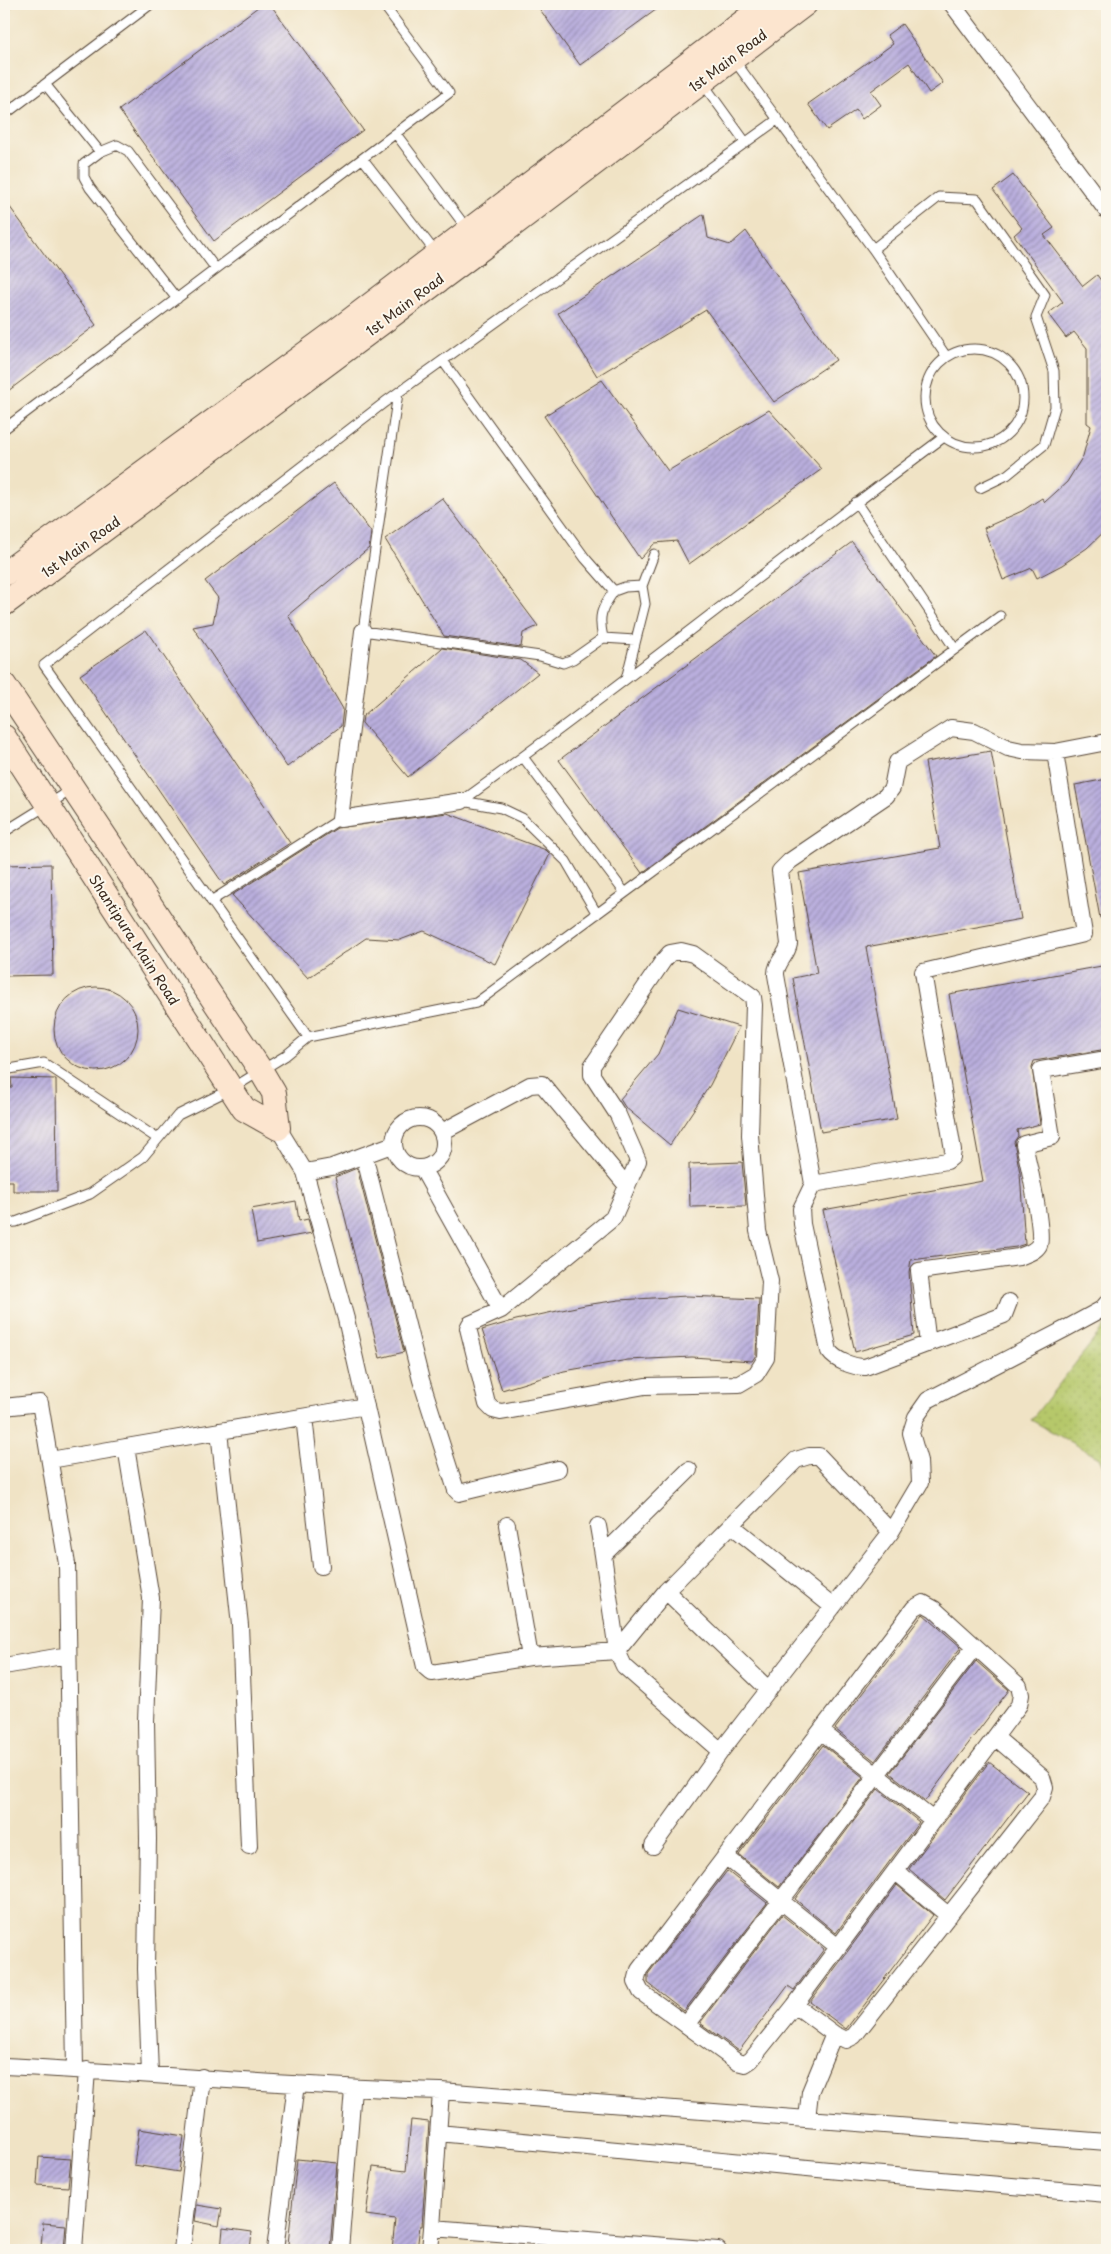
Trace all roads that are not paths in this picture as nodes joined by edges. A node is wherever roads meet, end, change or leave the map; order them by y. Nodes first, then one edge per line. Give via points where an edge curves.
1 (7, 4) edge
2 (151, 4) edge
3 (382, 4) edge
4 (766, 4) edge
5 (805, 4) edge
6 (952, 4) edge
7 (4, 6) edge
8 (732, 58) junction
9 (702, 81) junction
10 (45, 84) junction
11 (4, 115) edge
12 (777, 120) junction
13 (396, 134) junction
14 (746, 143) junction
15 (100, 152) junction
16 (363, 159) junction
17 (1106, 208) edge
18 (468, 231) junction
19 (873, 249) junction
20 (437, 254) junction
21 (216, 269) junction
22 (177, 299) junction
23 (946, 356) junction
24 (443, 361) junction
25 (398, 393) junction
26 (4, 430) edge
27 (944, 437) junction
28 (980, 488) dead end
29 (856, 502) junction
30 (654, 554) dead end
31 (4, 574) edge
32 (642, 586) junction
33 (614, 591) junction
34 (4, 604) edge
35 (1000, 616) dead end
36 (363, 632) junction
37 (603, 638) junction
38 (635, 640) junction
39 (955, 649) junction
40 (626, 679) junction
41 (4, 685) edge
42 (4, 737) edge
43 (1107, 742) edge
44 (1055, 752) junction
45 (523, 757) junction
46 (74, 788) junction
47 (462, 801) junction
48 (48, 806) junction
49 (340, 819) junction
50 (4, 832) edge
51 (625, 893) junction
52 (211, 901) junction
53 (597, 914) junction
54 (308, 1037) junction
55 (1107, 1059) edge
56 (4, 1070) edge
57 (261, 1072) junction
58 (231, 1089) junction
59 (278, 1128) junction
60 (442, 1132) junction
61 (158, 1139) junction
62 (394, 1144) junction
63 (364, 1155) junction
64 (422, 1168) junction
65 (305, 1172) junction
66 (812, 1184) junction
67 (627, 1186) junction
68 (4, 1224) edge
69 (1009, 1302) dead end
70 (1107, 1303) edge
71 (501, 1310) junction
72 (928, 1344) junction
73 (366, 1406) junction
74 (4, 1407) edge
75 (304, 1416) junction
76 (219, 1431) junction
77 (126, 1447) junction
78 (50, 1460) junction
79 (558, 1469) dead end
80 (689, 1470) dead end
81 (507, 1525) dead end
82 (731, 1525) junction
83 (598, 1526) dead end
84 (891, 1532) junction
85 (602, 1555) junction
86 (321, 1566) dead end
87 (666, 1590) junction
88 (833, 1607) junction
89 (975, 1646) junction
90 (617, 1651) junction
91 (68, 1655) junction
92 (530, 1657) junction
93 (4, 1666) edge
94 (769, 1690) junction
95 (820, 1731) junction
96 (995, 1737) junction
97 (721, 1751) junction
98 (877, 1774) junction
99 (933, 1820) junction
100 (249, 1846) dead end
101 (654, 1846) dead end
102 (725, 1856) junction
103 (895, 1871) junction
104 (781, 1901) junction
105 (949, 1916) junction
106 (838, 1947) junction
107 (795, 2005) junction
108 (686, 2025) junction
109 (834, 2034) junction
110 (4, 2066) edge
111 (81, 2070) junction
112 (150, 2074) junction
113 (202, 2077) junction
114 (296, 2084) junction
115 (352, 2089) junction
116 (441, 2091) junction
117 (807, 2119) junction
118 (438, 2133) junction
119 (1107, 2142) edge
120 (1107, 2194) edge
121 (432, 2228) junction
122 (74, 2250) edge
123 (182, 2250) edge
124 (274, 2250) edge
125 (340, 2250) edge
126 (430, 2250) edge
127 (718, 2250) edge

1 - 7 lane
2 - 10 lane
3 - 13 lane via 449,93
4 - 18 street, 1st Main Road
5 - 8 street, 1st Main Road
6 - 17 street
8 - 9 street, 1st Main Road
8 - 12 lane
9 - 14 lane
9 - 34 street, 1st Main Road
10 - 11 lane
10 - 15 lane
12 - 14 lane
12 - 19 lane
13 - 16 lane
13 - 18 lane
14 - 24 lane
15 - 21 lane via 117,145 128,151
15 - 22 lane via 84,164 84,177
16 - 20 lane
16 - 21 lane
18 - 20 street, 1st Main Road
19 - 23 lane
19 - 28 lane via 939,197 977,199 1045,295 1036,317 1054,371 1055,407 1044,445 1006,476
20 - 31 street, 1st Main Road
21 - 22 lane
22 - 26 lane
23 - 27 lane via 935,367 925,396 927,412
23 - 27 lane via 976,348 991,351 1005,359 1016,372 1022,388 1022,405 1017,421 1007,434 993,443 976,447 960,445
24 - 25 lane
24 - 33 lane via 585,558
25 - 36 lane
25 - 52 lane via 44,665
27 - 29 lane
29 - 39 lane
29 - 40 lane
30 - 32 lane
32 - 33 lane
32 - 38 lane via 644,604
33 - 37 lane via 602,607
35 - 39 lane
36 - 37 lane via 540,656 563,663
36 - 49 street
37 - 38 lane
38 - 40 lane
39 - 51 lane
40 - 45 lane
41 - 46 street
42 - 48 street, Shantipura Main Road
43 - 44 street
44 - 66 street via 1008,748 974,731 951,728 896,762 892,788 886,796 780,870 789,944 776,975
44 - 66 street via 1084,934 923,972 954,1150 952,1157 947,1161
45 - 47 lane
45 - 51 lane
46 - 48 lane
46 - 57 street
47 - 49 street
47 - 53 lane via 501,808 522,818 566,861
48 - 50 lane
48 - 58 street, Shantipura Main Road
49 - 52 lane
51 - 53 lane
52 - 54 lane
53 - 54 lane via 476,1003
54 - 57 lane
55 - 72 street via 1041,1070 1052,1138 1024,1144 1039,1228 1038,1246 1034,1251 1019,1256 919,1271
56 - 61 lane via 44,1063
57 - 58 lane
57 - 59 street via 274,1093
58 - 59 street, Shantipura Main Road via 244,1109
58 - 61 lane via 178,1115
59 - 65 street
60 - 62 street via 428,1120 412,1119 398,1129
60 - 64 street via 442,1154 430,1166
60 - 67 street via 530,1085 542,1084
61 - 68 lane via 143,1157 90,1194
62 - 63 street
62 - 64 street via 400,1160 406,1165
63 - 65 street via 332,1167
63 - 79 street via 421,1380 456,1490 463,1492
64 - 71 street
65 - 73 street via 346,1319
66 - 72 street via 800,1209 829,1351 833,1357 865,1368
67 - 71 street via 613,1218
67 - 71 street via 638,1161 618,1115 592,1075 592,1066 670,953 693,954 753,997 750,1135 758,1231 770,1281 766,1358 756,1374 739,1384 645,1386 501,1412 492,1410 487,1404 467,1333 470,1324
69 - 72 street via 1004,1315
70 - 84 street via 1068,1328 928,1400 916,1417 911,1433 919,1461 920,1483
73 - 75 street
73 - 92 street via 424,1667 432,1673
74 - 78 street via 40,1403
75 - 76 street
75 - 86 street
76 - 77 street
76 - 100 street via 240,1625
77 - 78 street
77 - 112 street via 151,1598 146,1721 146,1970
78 - 91 street via 67,1564
80 - 85 street
81 - 92 street
82 - 84 street via 796,1460 819,1456
82 - 87 street
82 - 88 street
83 - 85 street
84 - 88 street
85 - 90 street
87 - 90 street
87 - 94 street
88 - 94 street
89 - 95 street via 923,1603 914,1608
89 - 96 street via 1019,1686 1021,1695 1019,1705
89 - 98 street
90 - 92 street
90 - 97 street via 624,1666
91 - 93 street
91 - 111 street
94 - 97 street
95 - 98 street
95 - 102 street
96 - 99 street
96 - 105 street via 1042,1777 1045,1787 1042,1797
97 - 101 street
98 - 99 street
98 - 104 street
99 - 103 street
102 - 104 street
102 - 108 street via 638,1970 636,1982 641,1992
103 - 105 street
103 - 106 street
104 - 106 street
104 - 108 street
105 - 109 street via 854,2036 846,2040
106 - 107 street
107 - 108 street via 745,2064 737,2062
107 - 109 street
109 - 117 street via 810,2092
110 - 111 street
111 - 112 street
111 - 122 street
112 - 113 street
113 - 114 street
113 - 123 street
114 - 115 street
114 - 124 street
115 - 116 street
115 - 125 street
116 - 117 street
116 - 118 street
117 - 119 street
118 - 120 street
118 - 121 street
121 - 126 street
121 - 127 street

